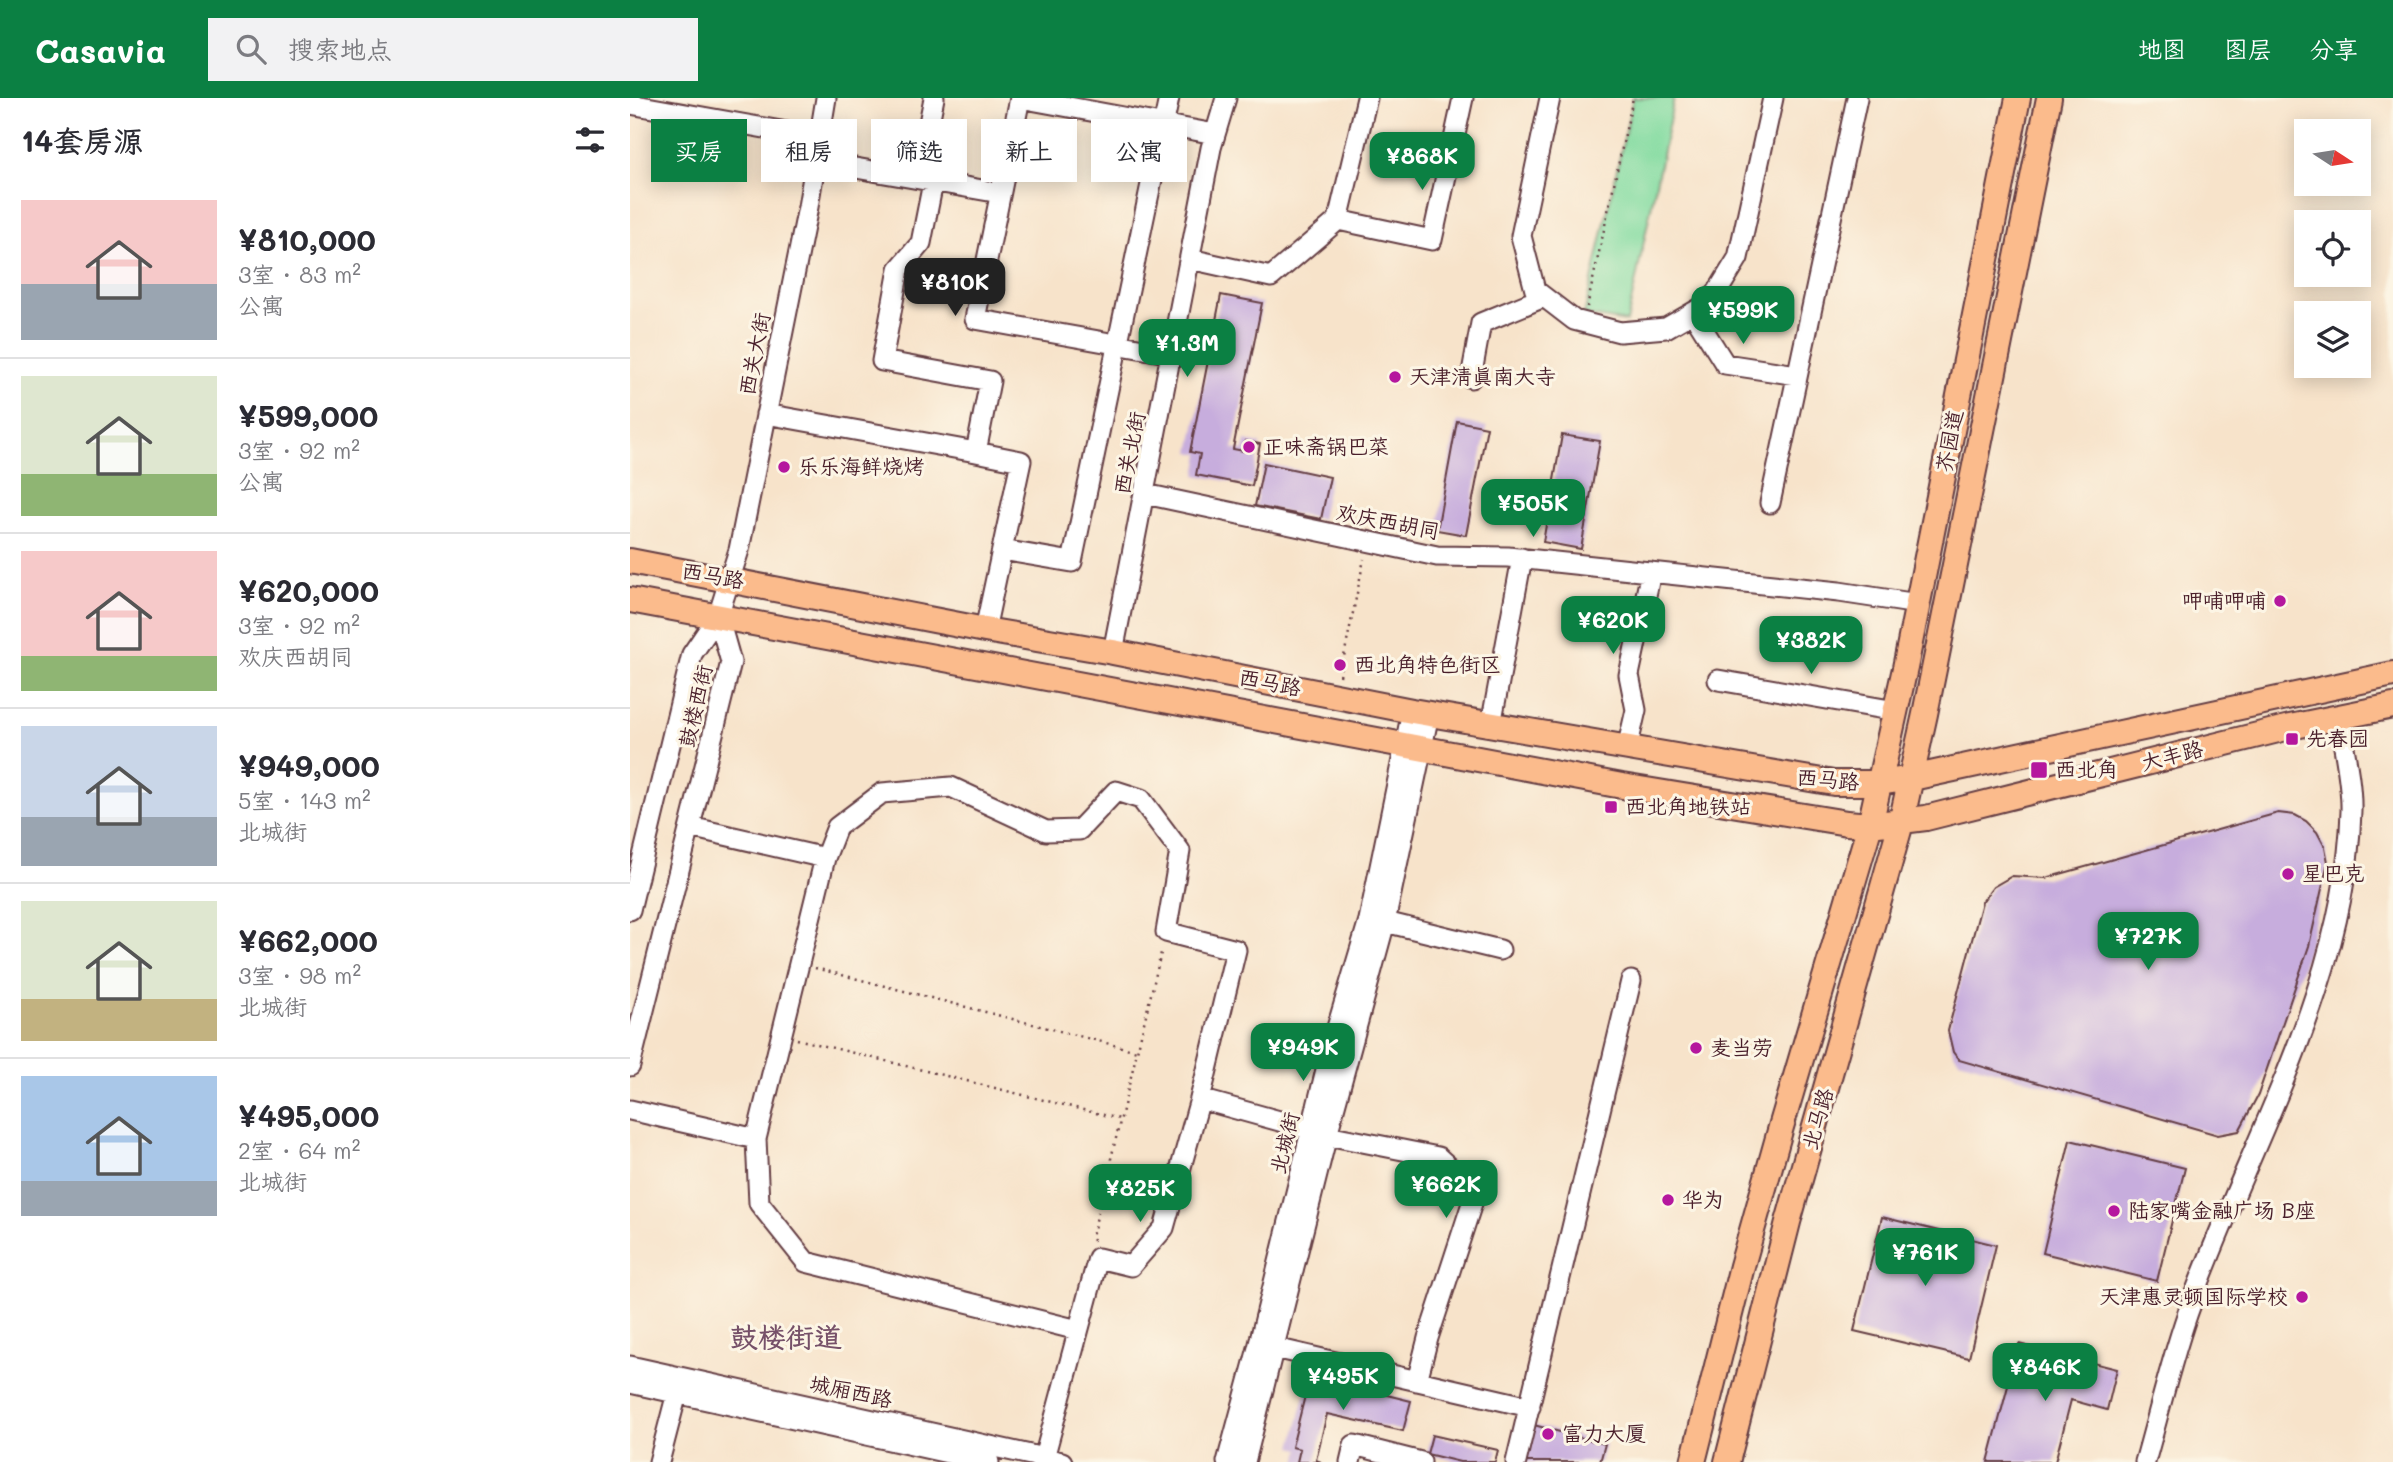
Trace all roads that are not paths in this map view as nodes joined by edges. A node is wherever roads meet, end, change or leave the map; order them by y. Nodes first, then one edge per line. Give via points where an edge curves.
1 (826, 98) edge
2 (934, 98) edge
3 (1169, 98) edge
4 (1226, 98) edge
5 (1367, 98) edge
6 (1464, 98) edge
7 (1550, 98) edge
8 (1773, 98) edge
9 (2018, 98) edge
10 (2049, 98) edge
11 (1853, 99) edge
12 (630, 104) edge
13 (823, 119) edge
14 (930, 119) edge
15 (1136, 119) edge
16 (1164, 119) edge
17 (761, 127) edge
18 (1187, 129) edge
19 (1215, 134) junction
20 (811, 182) edge
21 (933, 182) edge
22 (939, 182) edge
23 (1151, 182) edge
24 (1000, 193) junction
25 (1338, 220) junction
26 (1190, 259) junction
27 (1545, 297) junction
28 (1693, 313) junction
29 (1116, 344) junction
30 (1172, 354) junction
31 (1797, 375) junction
32 (1471, 378) dead end
33 (766, 414) junction
34 (976, 453) junction
35 (1145, 494) junction
36 (1770, 503) dead end
37 (1002, 550) junction
38 (1522, 558) junction
39 (630, 561) edge
40 (1651, 572) junction
41 (730, 579) junction
42 (630, 600) edge
43 (1918, 604) junction
44 (718, 616) junction
45 (985, 630) junction
46 (1113, 652) junction
47 (2393, 674) edge
48 (1718, 680) dead end
49 (2393, 706) edge
50 (1896, 711) junction
51 (1421, 713) junction
52 (2339, 716) junction
53 (1491, 725) junction
54 (1414, 746) junction
55 (1627, 749) junction
56 (1912, 778) junction
57 (1879, 783) junction
58 (1901, 823) junction
59 (1870, 825) junction
60 (690, 827) junction
61 (825, 858) junction
62 (630, 910) edge
63 (1385, 922) junction
64 (1500, 950) dead end
65 (1631, 981) dead end
66 (630, 1066) edge
67 (1200, 1099) junction
68 (630, 1110) edge
69 (1320, 1132) junction
70 (756, 1139) junction
71 (1079, 1330) junction
72 (1275, 1348) junction
73 (630, 1366) edge
74 (1417, 1381) junction
75 (630, 1383) edge
76 (677, 1393) junction
77 (1530, 1407) junction
78 (1053, 1460) edge
79 (659, 1462) edge
80 (989, 1462) edge
81 (1227, 1462) edge
82 (1245, 1462) edge
83 (1350, 1462) edge
84 (1421, 1462) edge
85 (1516, 1462) edge
86 (1693, 1462) edge
87 (1727, 1462) edge
88 (2145, 1462) edge

1 - 13 street, 西关大街
2 - 14 street
3 - 16 street
4 - 19 street, 西关北街
5 - 25 street
6 - 25 street via 1432,240
7 - 27 street via 1521,236 1535,289
8 - 28 street via 1738,258 1711,302
9 - 43 main road, 芥园道
10 - 56 main road, 芥园道
11 - 31 street
12 - 17 street
15 - 24 street via 1020,98
18 - 19 street
19 - 26 street, 西关北街
20 - 33 street, 西关大街
21 - 34 street via 921,243 899,268 883,361 990,381
22 - 24 street
23 - 29 street
24 - 29 street via 975,319
25 - 26 street via 1271,277
26 - 30 street, 西关北街
27 - 28 street via 1574,320 1620,332 1666,328
27 - 32 street via 1481,323
28 - 31 street via 1725,364
29 - 30 street
29 - 37 street via 1072,562
30 - 35 street, 西关北街
31 - 36 street
33 - 34 street
33 - 41 street, 西关大街
34 - 37 street via 1021,461
35 - 38 street, 欢庆西胡同 via 1437,556
35 - 46 street, 西关北街
37 - 45 street
38 - 40 street, 欢庆西胡同
38 - 53 street
39 - 41 main road, 西马路
40 - 43 street, 欢庆西胡同
40 - 55 street via 1629,675 1636,710
41 - 44 street, 西关大街
41 - 45 main road, 西马路
42 - 44 main road, 西马路
43 - 50 main road, 芥园道
44 - 54 main road, 西马路
44 - 60 street, 鼓楼西街 via 731,662
44 - 62 street, 鼓楼西街 via 692,653
45 - 46 main road, 西马路
46 - 51 main road, 西马路
47 - 56 main road, 大丰路
48 - 50 street
49 - 52 main road, 大丰路
50 - 57 main road, 芥园道
51 - 53 main road, 西马路
51 - 54 street, 北城街
52 - 58 main road, 大丰路
52 - 88 street via 2351,808 2346,880 2331,948 2280,1087 2190,1305
53 - 55 main road, 西马路
54 - 59 main road, 西马路 via 1713,802
54 - 63 street, 北城街
54 - 69 street, 北城街 via 1333,1041
55 - 57 main road, 西马路 via 1815,782
56 - 57 main road, 西马路
56 - 58 main road, 北马路
57 - 59 main road, 北马路
58 - 59 main road, 大丰路
58 - 87 main road, 北马路 via 1788,1222
59 - 86 main road, 北马路 via 1815,1003
60 - 61 street
60 - 66 street, 鼓楼西街
61 - 67 street via 837,827 882,793 951,787 1046,831 1079,830 1116,791 1141,799 1180,851 1166,932 1236,950
61 - 70 street
63 - 64 street
63 - 69 street, 北城街
65 - 77 street
67 - 69 street
67 - 71 street via 1164,1228 1131,1266 1098,1258
68 - 70 street
69 - 72 street, 北城街
69 - 74 street via 1438,1157 1476,1191
69 - 81 street, 北城街
70 - 71 street via 759,1203 806,1262
71 - 78 street
72 - 74 street
72 - 82 street, 北城街
73 - 78 street, 城厢西路
74 - 77 street
75 - 76 street, 城厢西路
76 - 79 street
76 - 80 street, 城厢西路
77 - 85 street
83 - 84 street via 1354,1445

